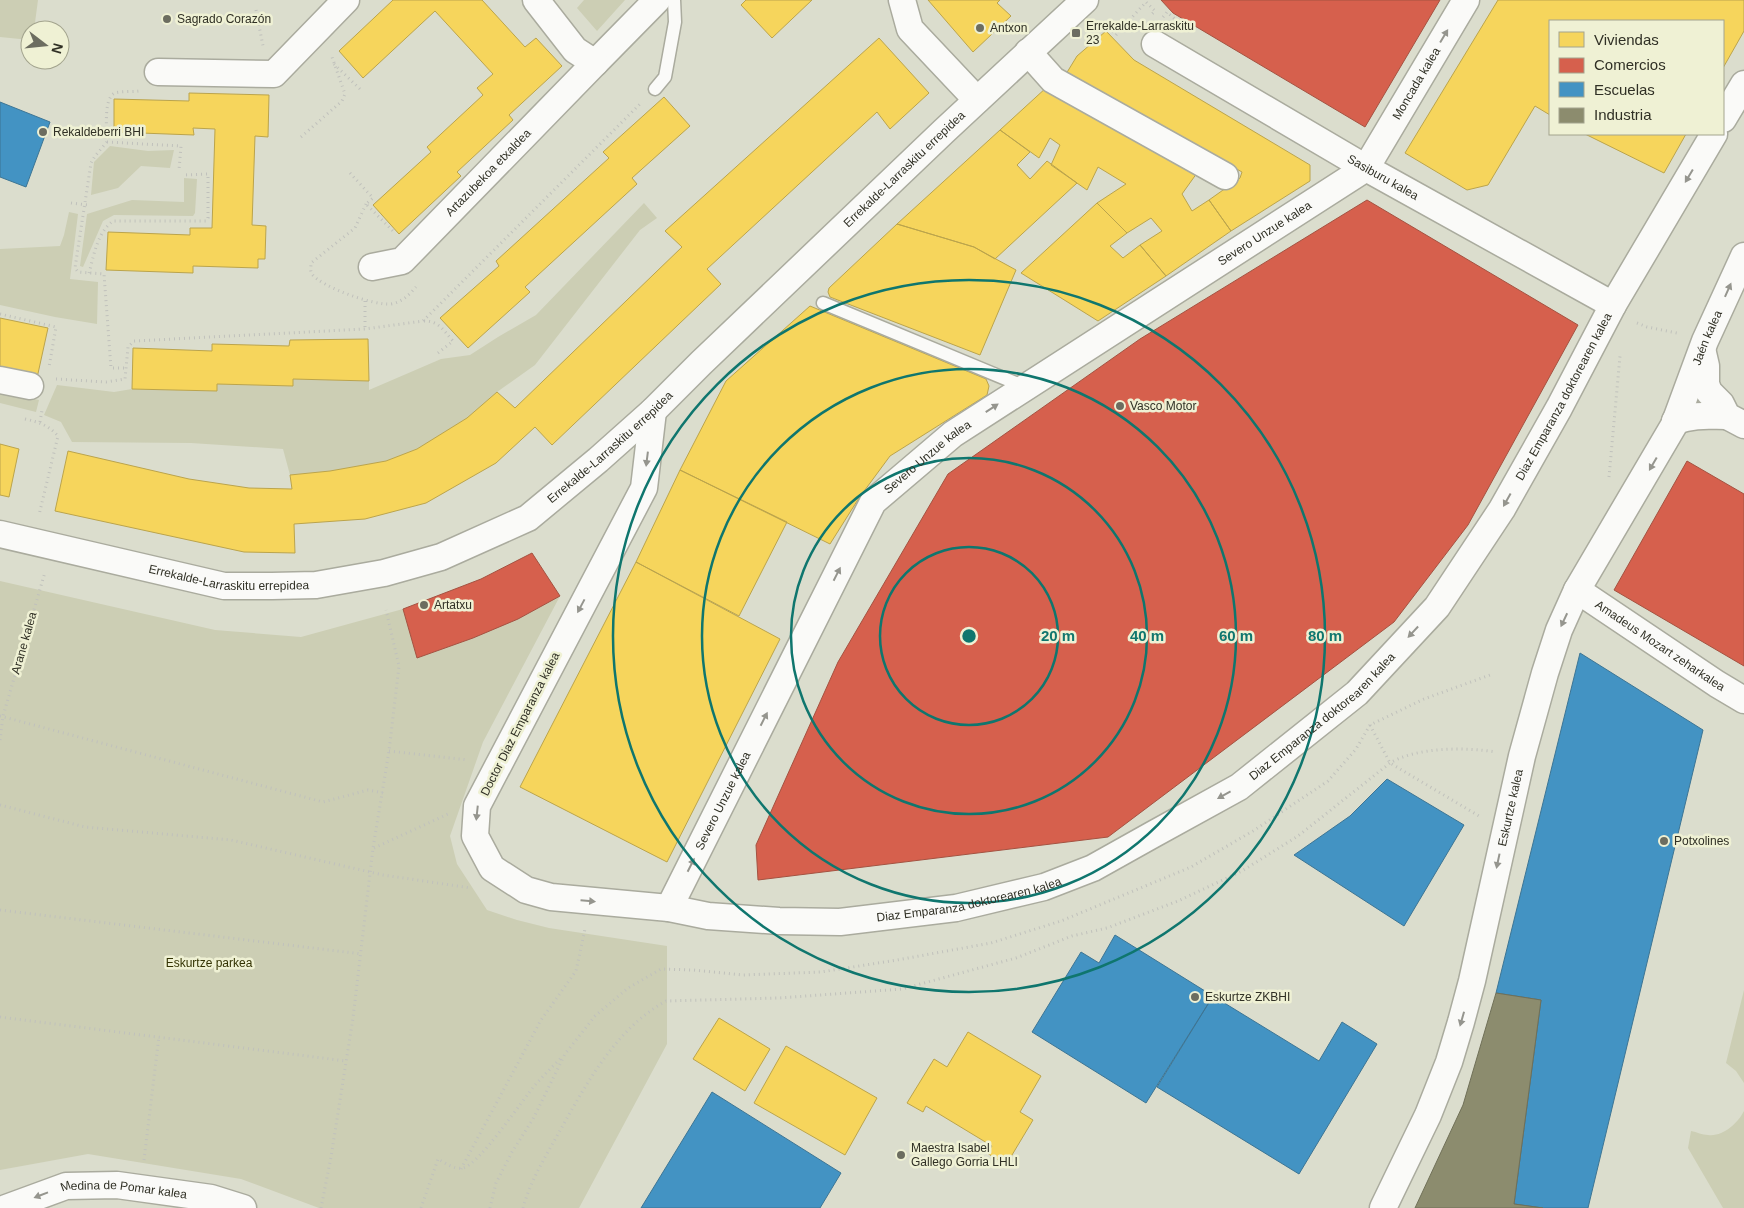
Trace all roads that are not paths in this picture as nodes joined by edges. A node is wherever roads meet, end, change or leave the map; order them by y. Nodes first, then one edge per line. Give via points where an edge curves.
1 (346, 0) edge
2 (536, 0) edge
3 (657, 0) edge
4 (674, 0) edge
5 (902, 0) edge
6 (1085, 0) edge
7 (1466, 0) edge
8 (1155, 44) dead end
9 (1028, 52) junction
10 (595, 63) junction
11 (158, 72) road end
12 (1744, 84) edge
13 (655, 89) road end
14 (977, 100) junction
15 (1724, 117) edge
16 (1713, 135) edge
17 (1366, 168) junction
18 (1225, 176) dead end
19 (1744, 256) edge
20 (372, 267) dead end
21 (823, 303) dead end
22 (1612, 304) junction
23 (1693, 342) junction
24 (0, 380) edge
25 (42, 385) road end
26 (1025, 387) junction
27 (654, 411) junction
28 (1736, 420) edge
29 (1675, 421) junction
30 (0, 534) edge
31 (1578, 590) junction
32 (1744, 700) edge
33 (669, 908) junction
34 (6, 1208) edge
35 (243, 1208) edge
36 (1383, 1208) edge

1 - 11 street via 274,74
2 - 10 street via 575,50
3 - 10 street, Artazubekoa etxaldea
4 - 13 lane via 674,22 665,77
5 - 14 street via 910,29
6 - 9 street, Errekalde-Larraskitu errepidea
17 -> 7 street, Moncada kalea
8 - 17 street, Sasiburu kalea
9 - 14 street, Errekalde-Larraskitu errepidea
9 - 18 street via 1052,80
10 - 20 street, Artazubekoa etxaldea via 402,262
12 - 15 street
14 - 27 street, Errekalde-Larraskitu errepidea
16 -> 22 street, Diaz Emparanza doktorearen kalea
17 - 22 street, Sasiburu kalea
17 - 26 street, Severo Unzue kalea
23 -> 19 street, Jaén kalea via 1705,341
21 - 26 lane
22 -> 33 street, Diaz Emparanza doktorearen kalea via 1502,509 1437,607 1356,693 1239,787 1092,868 1044,887 956,908 840,922 708,916
23 - 28 street via 1706,366 1709,392
23 - 29 street, Jaén kalea
24 - 25 street
33 -> 26 street, Severo Unzue kalea via 873,502 952,434
27 - 30 street, Errekalde-Larraskitu errepidea via 528,518 442,557 384,573 316,585 224,586
27 -> 33 street, Doctor Diaz Emparanza kalea via 644,488 477,806 475,836 492,868 526,890 551,897
28 - 29 street via 1706,414
29 -> 31 street, Eskurtze kalea
31 - 32 street, Amadeus Mozart zeharkalea
31 -> 36 street, Eskurtze kalea via 1559,630 1522,756 1472,981 1449,1062 1428,1115
35 -> 34 street, Medina de Pomar kalea via 211,1198 117,1185 66,1186

